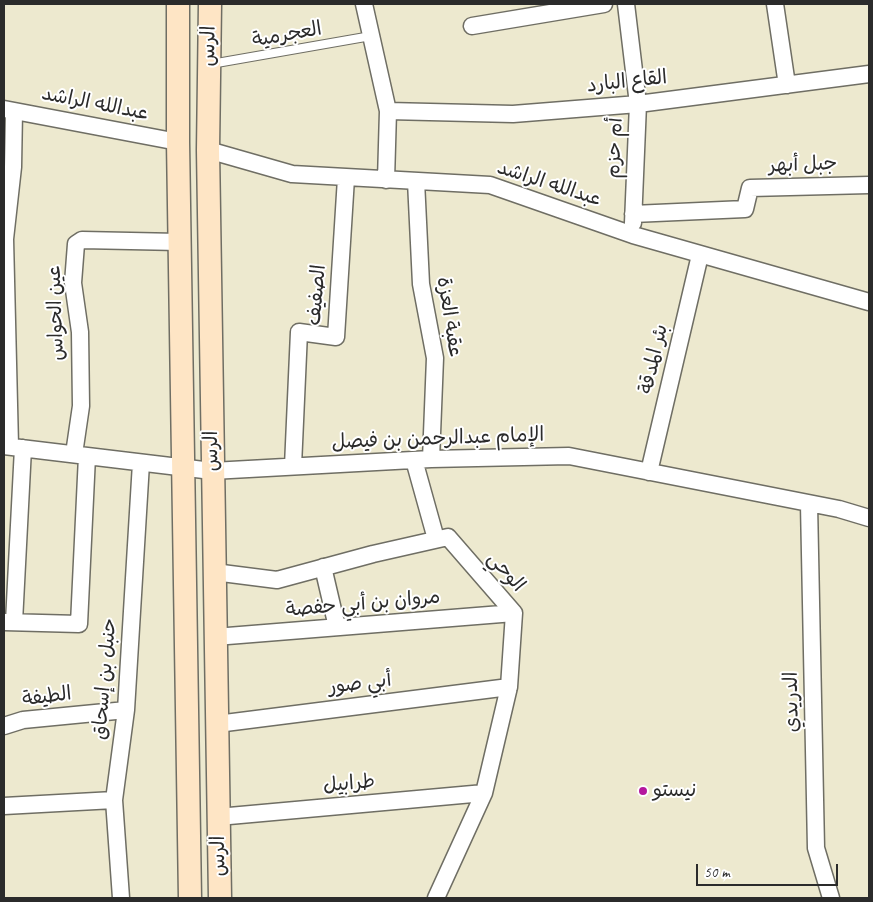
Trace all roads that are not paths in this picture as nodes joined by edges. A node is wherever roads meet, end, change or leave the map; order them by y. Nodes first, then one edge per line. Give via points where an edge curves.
1 (178, 4) edge
2 (210, 4) edge
3 (364, 4) edge
4 (604, 4) edge
5 (626, 4) edge
6 (775, 4) edge
7 (472, 26) dead end
8 (370, 36) junction
9 (209, 65) junction
10 (869, 74) edge
11 (788, 85) junction
12 (638, 104) junction
13 (9, 110) edge
14 (388, 111) junction
15 (178, 142) junction
16 (208, 150) junction
17 (346, 178) junction
18 (386, 180) junction
19 (416, 181) junction
20 (869, 185) edge
21 (633, 214) junction
22 (633, 235) junction
23 (179, 242) junction
24 (700, 255) junction
25 (869, 302) edge
26 (12, 447) edge
27 (80, 455) junction
28 (431, 459) junction
29 (414, 460) junction
30 (141, 462) junction
31 (293, 466) junction
32 (183, 467) junction
33 (212, 471) junction
34 (649, 472) junction
35 (809, 504) junction
36 (869, 518) edge
37 (436, 539) junction
38 (323, 567) junction
39 (214, 572) junction
40 (514, 613) junction
41 (9, 622) edge
42 (337, 628) junction
43 (215, 638) junction
44 (509, 687) junction
45 (126, 710) junction
46 (217, 724) junction
47 (4, 726) edge
48 (484, 793) junction
49 (114, 800) junction
50 (4, 806) edge
51 (218, 817) junction
52 (121, 898) edge
53 (190, 898) edge
54 (220, 898) edge
55 (431, 898) edge
56 (437, 898) edge
57 (831, 898) edge

1 - 15 street, الرس
2 - 9 street, الرس
3 - 8 street
4 - 7 street
5 - 12 street, أم حزم
6 - 11 street
8 - 9 lane, العجرمية
8 - 14 street
9 - 16 street, الرس
10 - 11 street, القاع البارد
11 - 12 street, القاع البارد
12 - 14 street, القاع البارد via 514,114
12 - 21 street, أم حزم
13 - 15 street, عبدالله الراشد
13 - 26 street via 13,167 6,240
14 - 18 street
15 - 23 street, الرس
16 - 17 street, عبدالله الراشد via 292,174
16 - 33 street, الرس
17 - 18 street, عبدالله الراشد
17 - 31 street, الصفيف via 336,337 299,332
18 - 19 street, عبدالله الراشد
19 - 22 street, عبدالله الراشد via 490,185
19 - 28 street, عقبة العزة via 421,284 436,358
20 - 21 street, جبل أبهر via 750,188 745,209
21 - 22 street, أم حزم
22 - 24 street, عبدالله الراشد
23 - 27 street, عين الحواس via 82,240 76,244 73,283 80,332
23 - 32 street, الرس
24 - 25 street, عبدالله الراشد
24 - 34 street, بئر المدقة
26 - 27 street, الإمام عبدالرحمن بن فيصل
26 - 41 street
27 - 30 street, الإمام عبدالرحمن بن فيصل
27 - 41 street, عين الحواس via 79,624
28 - 29 street, الإمام عبدالرحمن بن فيصل
28 - 34 street, الإمام عبدالرحمن بن فيصل via 569,456
29 - 31 street, الإمام عبدالرحمن بن فيصل
29 - 37 street
30 - 32 street, الإمام عبدالرحمن بن فيصل
30 - 45 street, حنبل بن إسحاق
31 - 33 street, الإمام عبدالرحمن بن فيصل
32 - 33 street, الإمام عبدالرحمن بن فيصل
32 - 53 street, الرس
33 - 39 street, الرس
34 - 35 street, الإمام عبدالرحمن بن فيصل
35 - 36 street, الإمام عبدالرحمن بن فيصل
35 - 57 street, الدريدي via 816,848
37 - 38 street
37 - 40 street, الوحي via 448,537
38 - 39 street via 277,580
38 - 42 street
39 - 43 street, الرس
40 - 42 street, مروان بن أبي حفصة
40 - 44 street, الوحي
42 - 43 street, مروان بن أبي حفصة
43 - 46 street, الرس
44 - 46 street, أبي صور
44 - 48 street, الوحي
45 - 47 street, الطيفة via 22,720
45 - 49 street, حنبل بن إسحاق
46 - 51 street, الرس
48 - 51 street, طرابيل
48 - 56 street, الوحي
49 - 50 street
49 - 52 street, حنبل بن إسحاق
51 - 54 street, الرس
55 - 56 street

